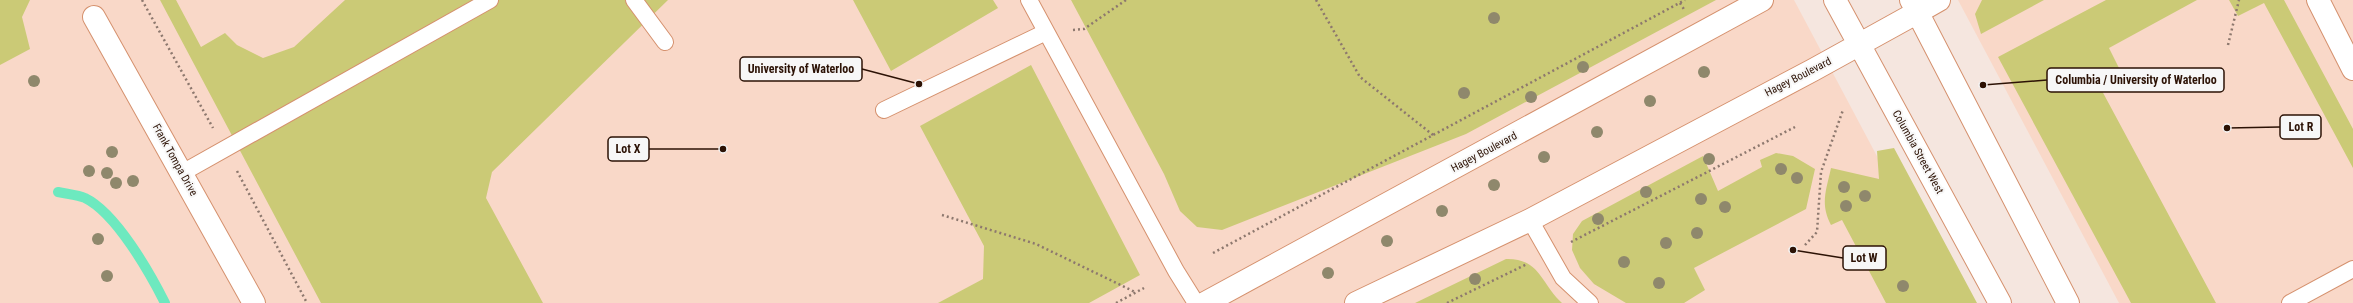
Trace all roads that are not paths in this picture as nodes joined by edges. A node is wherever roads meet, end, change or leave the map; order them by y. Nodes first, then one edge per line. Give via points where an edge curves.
1 (490, 0) edge
2 (634, 0) edge
3 (1029, 0) edge
4 (1762, 0) edge
5 (1835, 0) edge
6 (1939, 0) edge
7 (2318, 0) edge
8 (1914, 6) edge
9 (94, 17) dead end
10 (1046, 32) junction
11 (665, 42) dead end
12 (1860, 45) junction
13 (2353, 69) edge
14 (884, 110) dead end
15 (182, 173) junction
16 (1530, 220) junction
17 (2353, 269) edge
18 (254, 303) edge
19 (1196, 303) edge
20 (1205, 303) edge
21 (1356, 303) edge
22 (1590, 303) edge
23 (2000, 303) edge
24 (2068, 303) edge
25 (2290, 303) edge

1 - 15 lane
2 - 11 lane
3 - 10 lane
4 - 20 street, Hagey Boulevard
5 - 12 street, Columbia Street West
6 - 8 street, Hagey Boulevard
7 - 13 street
8 - 12 street, Hagey Boulevard
8 - 24 street
9 - 15 street, Frank Tompa Drive
10 - 14 lane
10 - 19 lane via 1176,271
12 - 16 street, Hagey Boulevard
12 - 23 street, Columbia Street West
15 - 18 street, Frank Tompa Drive
16 - 21 street, Hagey Boulevard
16 - 22 lane via 1563,278
17 - 25 lane

